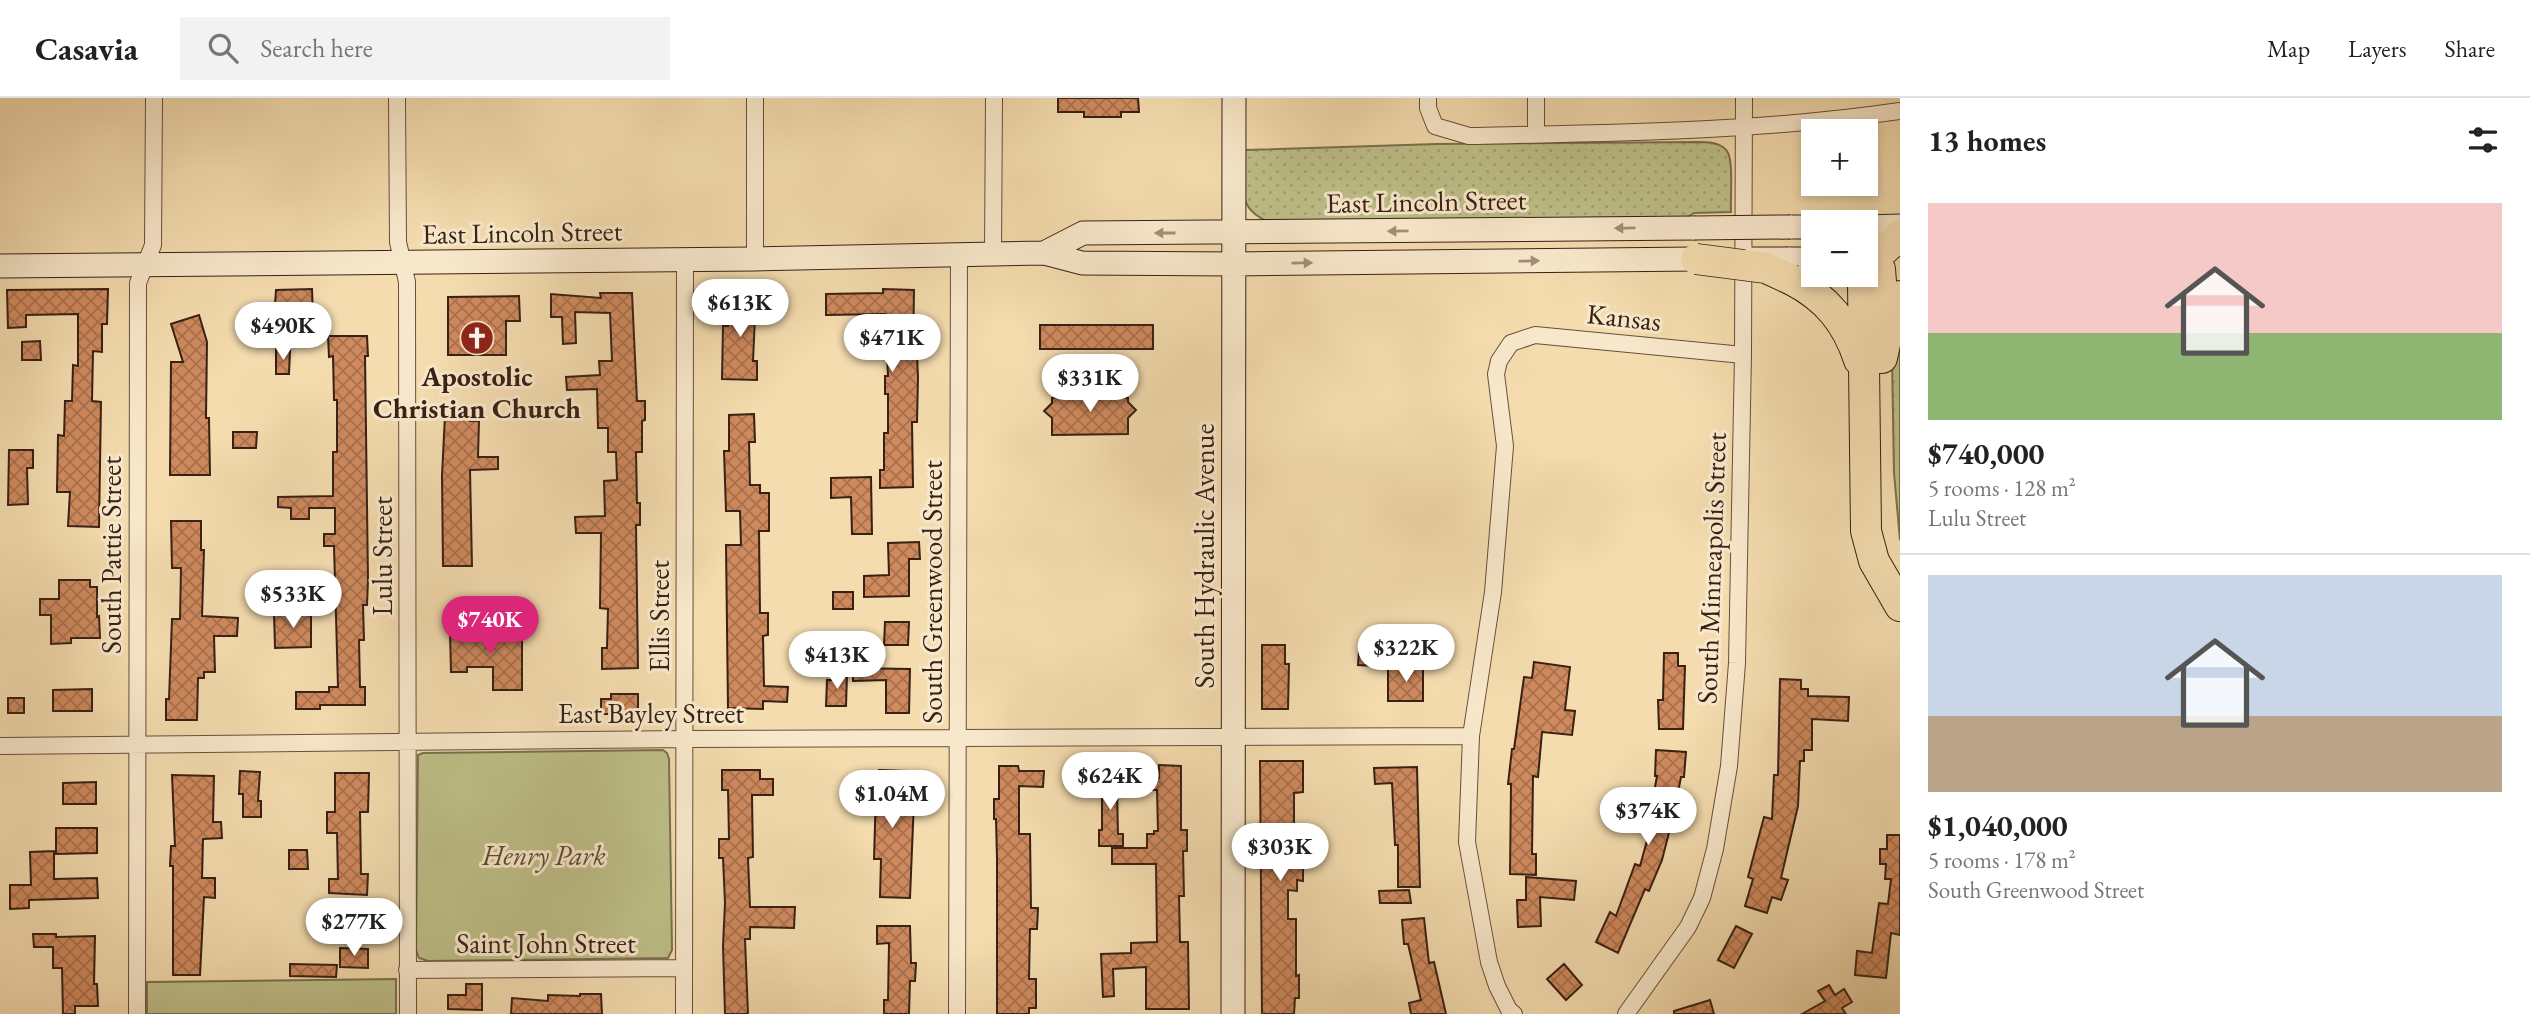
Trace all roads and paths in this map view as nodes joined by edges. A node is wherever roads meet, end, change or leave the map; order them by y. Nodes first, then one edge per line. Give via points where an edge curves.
1 (154, 98) edge
2 (397, 98) edge
3 (755, 98) edge
4 (994, 98) edge
5 (1234, 98) edge
6 (1428, 98) edge
7 (1535, 98) edge
8 (1744, 98) edge
9 (1900, 111) edge
10 (1744, 128) junction
11 (1536, 134) junction
12 (1878, 226) edge
13 (1900, 226) edge
14 (1801, 227) edge
15 (1233, 233) junction
16 (1900, 235) edge
17 (993, 253) junction
18 (1044, 253) junction
19 (959, 254) junction
20 (1878, 256) edge
21 (755, 259) junction
22 (685, 260) junction
23 (1696, 260) joint
24 (403, 263) junction
25 (1234, 264) junction
26 (1801, 264) edge
27 (145, 265) junction
28 (0, 266) edge
29 (1790, 269) junction
30 (1878, 272) edge
31 (1900, 296) edge
32 (1742, 355) junction
33 (1873, 368) junction
34 (1900, 573) edge
35 (1900, 606) edge
36 (1471, 736) junction
37 (1233, 737) junction
38 (958, 738) junction
39 (685, 739) junction
40 (409, 741) junction
41 (137, 744) junction
42 (0, 746) edge
43 (684, 968) junction
44 (407, 970) junction
45 (1511, 1013) edge
46 (137, 1014) edge
47 (408, 1014) edge
48 (684, 1014) edge
49 (957, 1014) edge
50 (1233, 1014) edge
51 (1626, 1014) edge

1 - 27 street, South Pattie Street via 153,245
2 - 24 street, Lulu Street via 398,242
3 - 21 street
4 - 17 street
5 - 15 street, South Hydraulic Avenue
6 - 11 street via 1435,126 1469,135
7 - 11 street
8 - 10 street, South Minneapolis Street
9 - 10 street
10 - 11 street
10 - 32 street, South Minneapolis Street
12 - 13 street
14 -> 15 street, East Lincoln Street, bridge
15 -> 18 street, East Lincoln Street via 1083,233
15 - 25 street, South Hydraulic Avenue
16 - 20 highway
17 - 18 street, East Lincoln Street
17 - 19 street, East Lincoln Street
18 - 25 street, East Lincoln Street via 1083,263
19 - 21 street, East Lincoln Street
19 - 38 street, South Greenwood Street
21 - 22 street, East Lincoln Street
22 - 24 street, East Lincoln Street
22 - 39 street, Ellis Street
25 -> 23 street, East Lincoln Street
23 - 29 highway, bridge
24 - 27 street, East Lincoln Street
24 - 40 street, Lulu Street via 407,282
25 - 37 street, South Hydraulic Avenue
26 - 29 street
27 - 28 street, East Lincoln Street
27 - 41 street, South Pattie Street via 138,283
29 - 33 highway via 1834,310
30 - 33 highway via 1882,280
31 - 33 highway
32 - 36 street, Kansas via 1535,335 1511,343 1496,374 1505,446 1493,592
32 - 51 street, South Minneapolis Street via 1737,663 1724,799 1702,898 1688,927
33 - 34 highway via 1885,532
33 - 35 highway via 1866,531 1874,562
36 - 37 street, East Bayley Street
36 - 45 street via 1467,842 1489,962
37 - 38 street, East Bayley Street
37 - 50 street, South Hydraulic Avenue
38 - 39 street, East Bayley Street
38 - 49 street, South Greenwood Street
39 - 40 street, East Bayley Street
39 - 43 street, Ellis Street
40 - 41 street, East Bayley Street
40 - 44 street, Lulu Street
41 - 42 street, East Bayley Street
41 - 46 street, South Pattie Street
43 - 44 street, Saint John Street
43 - 48 street, Ellis Street
44 - 47 street, Lulu Street

